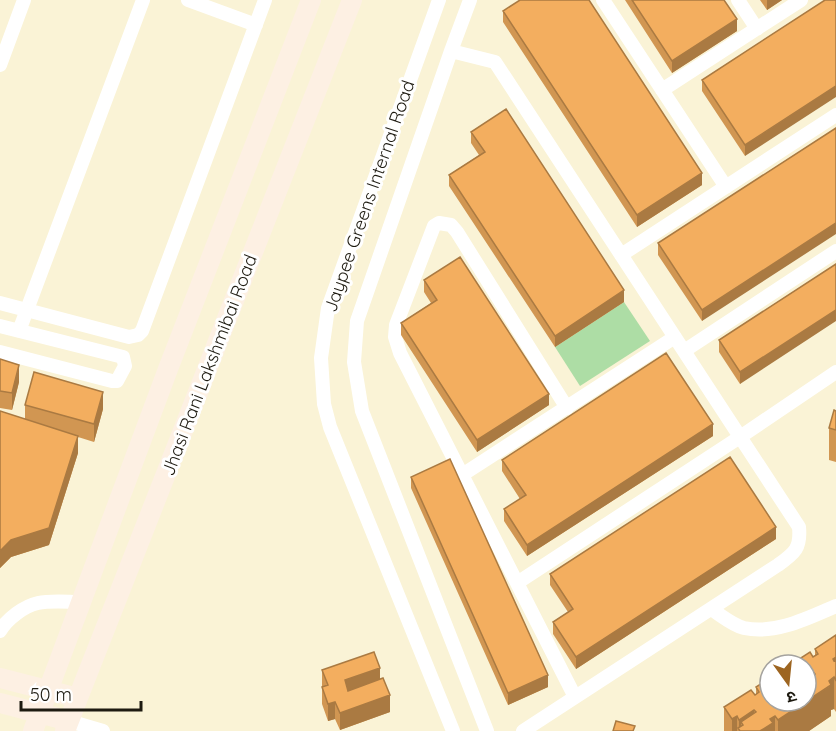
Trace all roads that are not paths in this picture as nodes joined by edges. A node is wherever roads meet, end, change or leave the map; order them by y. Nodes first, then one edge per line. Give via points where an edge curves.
1 (24, 0) edge
2 (143, 0) edge
3 (188, 0) edge
4 (266, 0) edge
5 (311, 0) edge
6 (352, 0) edge
7 (439, 0) edge
8 (471, 0) edge
9 (603, 0) edge
10 (738, 0) edge
11 (801, 0) edge
12 (256, 25) junction
13 (757, 29) junction
14 (451, 51) junction
15 (0, 65) edge
16 (662, 90) junction
17 (836, 115) edge
18 (726, 187) junction
19 (836, 251) edge
20 (621, 255) junction
21 (0, 303) edge
22 (26, 311) junction
23 (0, 326) edge
24 (19, 330) junction
25 (675, 337) junction
26 (0, 351) edge
27 (684, 351) junction
28 (836, 372) edge
29 (567, 408) junction
30 (740, 437) junction
31 (462, 476) junction
32 (517, 583) junction
33 (82, 602) junction
34 (836, 606) edge
35 (711, 609) junction
36 (0, 631) edge
37 (0, 678) edge
38 (48, 691) junction
39 (575, 697) junction
40 (78, 698) junction
41 (0, 703) edge
42 (36, 722) edge
43 (67, 726) edge
44 (103, 731) edge
45 (453, 731) edge
46 (487, 731) edge
47 (523, 731) edge

1 - 15 street
2 - 22 street
3 - 12 street
4 - 12 street
5 - 33 main road, Jhasi Rani Lakshmibai Road
6 - 40 main road, Jhasi Rani Lakshmibai Road
7 - 45 street, Jaypee Greens Internal Road via 328,308 321,358 330,427
8 - 14 street, Jaypee Greens Internal Road
9 - 16 street
10 - 13 street
11 - 13 street
12 - 22 street via 142,331 129,337
13 - 16 street
14 - 20 street via 495,62
14 - 46 street, Jaypee Greens Internal Road via 357,321 354,362 362,411
16 - 18 street
17 - 18 street
18 - 20 street
19 - 27 street
20 - 25 street
21 - 22 street
22 - 24 street
23 - 24 street
24 - 26 street via 123,357 125,366 117,381 112,381
25 - 27 street
25 - 29 street
27 - 30 street
28 - 30 street
29 - 31 street
29 - 31 street via 457,231 451,225 434,226 396,325 395,337
30 - 32 street
30 - 35 street via 799,527 801,540 793,554
31 - 32 street
32 - 39 street
33 - 36 street via 38,603 20,612
33 - 38 main road, Jhasi Rani Lakshmibai Road
34 - 35 street via 797,622 758,628 744,628
35 - 39 street
37 - 38 main road
38 - 40 main road
38 - 42 main road, Jhasi Rani Lakshmibai Road
39 - 47 street
40 - 43 main road, Jhasi Rani Lakshmibai Road
41 - 42 main road
42 - 43 main road
43 - 44 street

